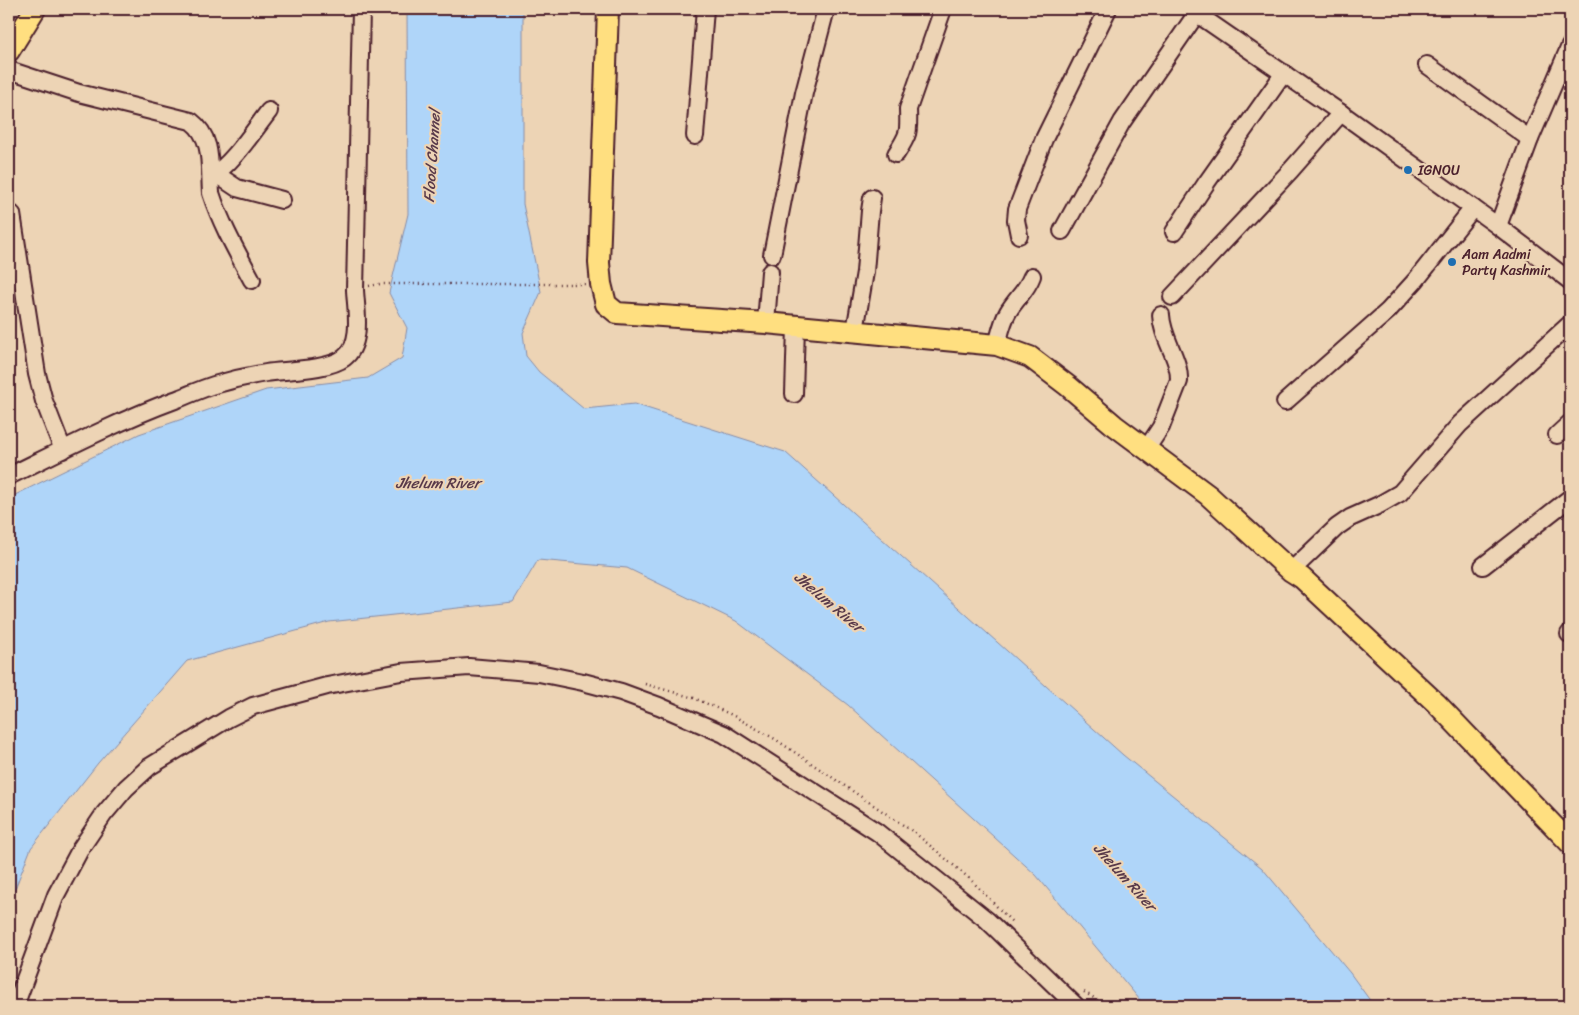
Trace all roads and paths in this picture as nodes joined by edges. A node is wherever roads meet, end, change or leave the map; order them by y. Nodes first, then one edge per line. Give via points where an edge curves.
1 (35, 9) edge
2 (361, 9) edge
3 (608, 9) edge
4 (705, 9) edge
5 (826, 9) edge
6 (943, 9) edge
7 (1108, 9) edge
8 (1193, 11) edge
9 (1570, 46) edge
10 (9, 51) edge
11 (1427, 65) dead end
12 (1566, 68) edge
13 (9, 70) edge
14 (1284, 73) junction
15 (269, 111) dead end
16 (1341, 113) junction
17 (696, 136) dead end
18 (1530, 139) junction
19 (896, 154) dead end
20 (214, 175) junction
21 (872, 198) dead end
22 (282, 200) dead end
23 (1473, 208) junction
24 (12, 214) dead end
25 (1498, 226) junction
26 (1062, 230) dead end
27 (1174, 232) dead end
28 (1019, 235) dead end
29 (772, 255) dead end
30 (1570, 260) edge
31 (770, 272) dead end
32 (1032, 276) dead end
33 (1567, 278) edge
34 (252, 280) dead end
35 (380, 284) dead end
36 (577, 284) dead end
37 (1172, 297) dead end
38 (1161, 315) dead end
39 (766, 323) junction
40 (1570, 324) edge
41 (796, 326) junction
42 (855, 331) junction
43 (997, 346) junction
44 (794, 394) dead end
45 (1285, 402) dead end
46 (1570, 423) edge
47 (1557, 435) dead end
48 (1147, 448) junction
49 (63, 450) junction
50 (9, 476) edge
51 (1570, 498) edge
52 (1483, 566) dead end
53 (1291, 571) junction
54 (642, 683) dead end
55 (1570, 843) edge
56 (1017, 927) dead end
57 (1078, 986) dead end
58 (15, 1006) edge
59 (1076, 1006) edge
60 (1114, 1006) edge

1 - 10 main road
2 - 49 street via 356,334 351,351 333,363 212,385 138,413
3 - 39 main road via 599,263 606,304 617,313
4 - 17 street
5 - 29 street via 804,93
6 - 19 street via 908,109 907,136
7 - 28 street via 1044,139 1018,210
8 - 14 street
8 - 26 street via 1122,122
9 - 12 street
11 - 18 street
12 - 18 street
13 - 20 street via 79,93 191,121 202,130
14 - 16 street
14 - 27 street
15 - 20 street via 229,162
16 - 23 street
16 - 37 street
18 - 25 street
20 - 22 street via 237,188
20 - 34 street via 213,199
21 - 42 street
23 - 25 street
23 - 45 street via 1388,311
24 - 49 street via 37,374
25 - 33 street
30 - 33 street
31 - 39 street
32 - 43 street via 1003,322
35 - 36 path
38 - 48 street via 1163,332 1177,365 1179,381 1161,426
39 - 41 main road
40 - 53 street via 1460,424 1400,493 1337,526
41 - 42 main road
41 - 44 street
42 - 43 main road
43 - 48 main road via 1030,357
46 - 47 street
48 - 53 main road via 1208,495
49 - 50 street
51 - 52 street
53 - 55 main road via 1436,703
54 - 56 path via 694,698 775,739 915,833 970,879
57 - 60 path via 1099,1001
58 - 59 street via 56,894 81,848 104,814 149,767 253,706 328,686 401,672 469,667 539,673 583,682 621,692 724,734 877,832 987,920

